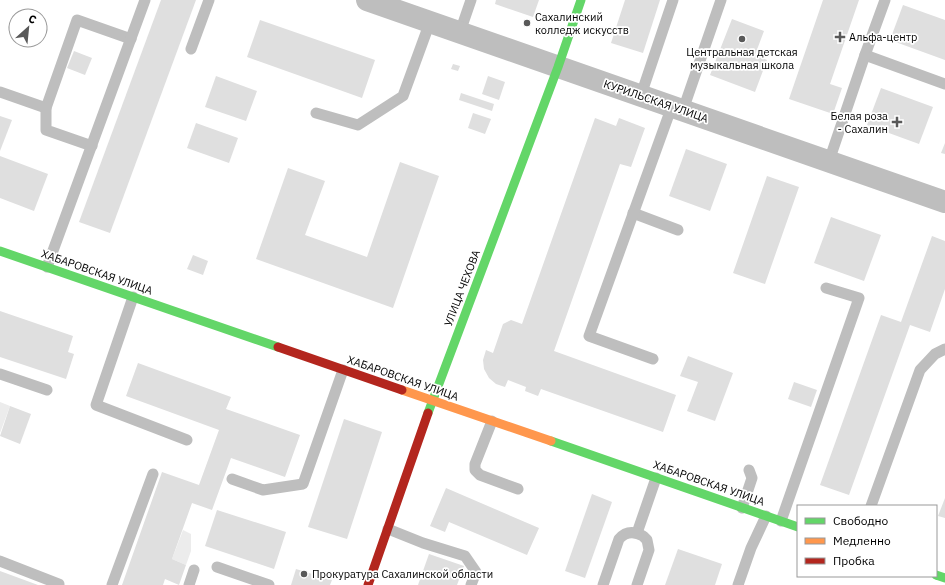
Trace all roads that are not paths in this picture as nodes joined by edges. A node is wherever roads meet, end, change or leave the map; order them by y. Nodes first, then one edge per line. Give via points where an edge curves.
1 (145, 0) edge
2 (209, 0) edge
3 (367, 0) edge
4 (471, 0) edge
5 (580, 0) edge
6 (673, 0) edge
7 (721, 0) edge
8 (885, 0) edge
9 (430, 22) junction
10 (460, 32) junction
11 (131, 39) junction
12 (191, 49) dead end
13 (865, 55) junction
14 (558, 67) junction
15 (945, 84) edge
16 (0, 92) edge
17 (641, 96) junction
18 (46, 108) junction
19 (678, 108) junction
20 (316, 113) dead end
21 (92, 146) junction
22 (830, 161) junction
23 (945, 202) edge
24 (633, 213) junction
25 (678, 230) dead end
26 (0, 252) edge
27 (47, 267) junction
28 (826, 288) dead end
29 (133, 297) junction
30 (945, 349) edge
31 (653, 359) dead end
32 (343, 370) junction
33 (0, 374) edge
34 (46, 390) dead end
35 (432, 400) junction
36 (492, 421) junction
37 (187, 440) dead end
38 (749, 470) dead end
39 (153, 474) dead end
40 (656, 478) junction
41 (232, 479) dead end
42 (518, 490) dead end
43 (871, 505) edge
44 (742, 508) junction
45 (766, 516) junction
46 (781, 521) junction
47 (797, 527) edge
48 (388, 529) junction
49 (637, 533) junction
50 (0, 561) edge
51 (217, 567) dead end
52 (194, 570) dead end
53 (59, 585) edge
54 (112, 585) edge
55 (189, 585) edge
56 (269, 585) edge
57 (368, 585) edge
58 (472, 585) edge
59 (603, 585) edge
60 (637, 585) edge
61 (738, 585) edge

1 - 11 lane
2 - 12 lane
3 - 9 street, КУРИЛЬСКАЯ УЛИЦА
4 - 10 lane
5 - 14 street, УЛИЦА ЧЕХОВА
6 - 17 lane
7 - 19 lane
8 - 13 lane
9 - 10 street, КУРИЛЬСКАЯ УЛИЦА
9 - 20 lane via 403,96 358,125
10 - 14 street, КУРИЛЬСКАЯ УЛИЦА
11 - 18 lane via 77,20
11 - 21 lane
13 - 15 lane
13 - 22 lane
14 - 17 street, КУРИЛЬСКАЯ УЛИЦА
14 - 35 street, УЛИЦА ЧЕХОВА
16 - 18 lane
17 - 19 street, КУРИЛЬСКАЯ УЛИЦА
18 - 21 lane via 46,130
19 - 22 street, КУРИЛЬСКАЯ УЛИЦА
19 - 24 lane
21 - 27 lane
22 - 23 street, КУРИЛЬСКАЯ УЛИЦА
24 - 25 lane
24 - 31 lane via 589,336
26 - 27 street, ХАБАРОВСКАЯ УЛИЦА
27 - 29 street, ХАБАРОВСКАЯ УЛИЦА
28 - 46 lane via 859,298
29 - 32 street, ХАБАРОВСКАЯ УЛИЦА
29 - 37 lane via 96,405
30 - 43 lane via 935,354 920,370
32 - 35 street, ХАБАРОВСКАЯ УЛИЦА
32 - 41 lane via 303,484 263,490
33 - 34 lane
35 - 36 street, ХАБАРОВСКАЯ УЛИЦА
35 - 48 street, УЛИЦА ЧЕХОВА
36 - 40 street, ХАБАРОВСКАЯ УЛИЦА
36 - 42 lane via 475,470 480,475
38 - 44 lane via 752,478
39 - 54 lane
40 - 44 street, ХАБАРОВСКАЯ УЛИЦА
40 - 49 lane
44 - 45 street, ХАБАРОВСКАЯ УЛИЦА
45 - 46 street, ХАБАРОВСКАЯ УЛИЦА
45 - 61 lane
46 - 47 street, ХАБАРОВСКАЯ УЛИЦА
48 - 57 street, УЛИЦА ЧЕХОВА
48 - 58 lane via 465,556 476,572
49 - 59 lane via 626,534 619,539
49 - 60 lane via 647,540 649,550
50 - 53 lane
51 - 56 lane
52 - 55 lane

